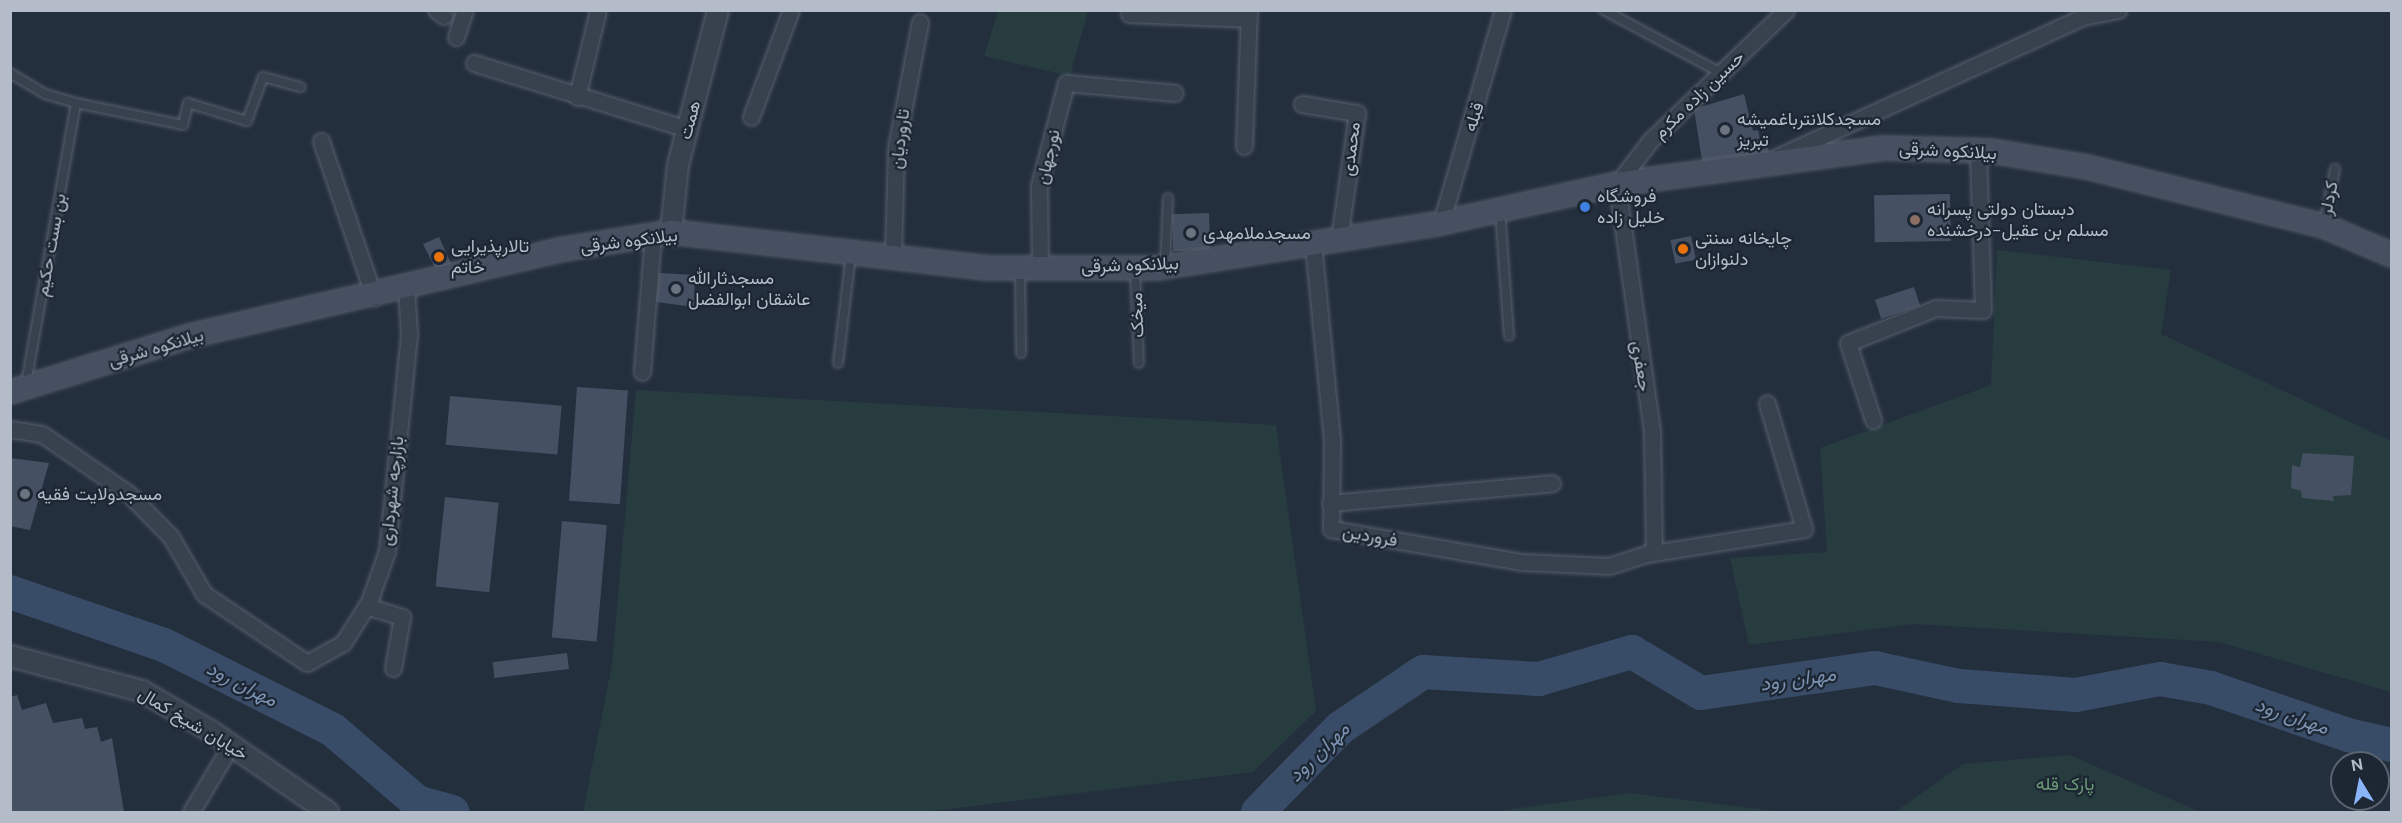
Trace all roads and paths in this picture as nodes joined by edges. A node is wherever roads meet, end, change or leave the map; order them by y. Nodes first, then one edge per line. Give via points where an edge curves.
1 (465, 10) edge
2 (598, 10) edge
3 (718, 10) edge
4 (791, 10) edge
5 (1503, 10) edge
6 (1604, 10) edge
7 (1786, 10) edge
8 (2118, 10) edge
9 (1130, 14) dead end
10 (1249, 15) edge
11 (920, 22) dead end
12 (456, 37) dead end
13 (474, 63) dead end
14 (10, 73) edge
15 (1721, 73) junction
16 (301, 87) dead end
17 (1175, 93) dead end
18 (577, 97) junction
19 (76, 103) junction
20 (1302, 104) dead end
21 (751, 117) dead end
22 (687, 129) junction
23 (321, 141) dead end
24 (1244, 146) dead end
25 (1978, 150) junction
26 (1760, 165) junction
27 (2335, 169) dead end
28 (1617, 184) junction
29 (1167, 198) dead end
30 (1500, 210) junction
31 (1441, 223) junction
32 (2324, 226) junction
33 (662, 233) junction
34 (1339, 239) junction
35 (1313, 243) junction
36 (851, 252) junction
37 (2391, 255) edge
38 (893, 257) junction
39 (1165, 266) junction
40 (1135, 267) junction
41 (1030, 268) junction
42 (406, 288) junction
43 (374, 297) junction
44 (1509, 336) dead end
45 (1021, 353) dead end
46 (838, 363) dead end
47 (1139, 363) dead end
48 (642, 372) dead end
49 (18, 389) edge
50 (1767, 403) dead end
51 (1873, 420) dead end
52 (10, 429) edge
53 (1552, 483) dead end
54 (1330, 503) junction
55 (1651, 552) junction
56 (366, 606) junction
57 (10, 656) edge
58 (393, 668) dead end
59 (231, 745) junction
60 (191, 813) edge
61 (328, 813) edge

1 - 12 street
2 - 18 street
3 - 22 street, همت
4 - 21 street
5 - 31 street, قبله
6 - 15 lane
7 - 15 street, حسین زاده مکرم
8 - 26 street via 2082,17 1931,90
9 - 10 street
10 - 24 street
11 - 38 street, تاروردیان via 896,148
13 - 18 street
14 - 19 lane via 45,94
15 - 28 street, حسین زاده مکرم via 1650,141
16 - 19 lane via 263,77 248,121 188,103 183,124
17 - 41 street, نورجهان via 1066,83 1039,186
18 - 22 street
19 - 49 lane, بن بست حکیم
20 - 34 street, محمدی via 1357,114
22 - 33 street, همت
23 - 43 street
25 - 26 main road, بیلانکوه شرقی via 1882,148
25 - 32 main road, بیلانکوه شرقی via 2086,167
25 - 51 street via 1983,310 1936,308 1848,343
26 - 28 main road, بیلانکوه شرقی
27 - 32 lane, کردلر
28 - 30 main road, بیلانکوه شرقی
28 - 55 street, جعفری via 1652,430
29 - 39 lane
30 - 31 main road, بیلانکوه شرقی
30 - 44 lane
31 - 34 main road, بیلانکوه شرقی
32 - 37 main road, بیلانکوه شرقی
33 - 36 main road, بیلانکوه شرقی
33 - 42 main road, بیلانکوه شرقی via 559,250
33 - 48 street
34 - 35 main road, بیلانکوه شرقی
35 - 39 main road, بیلانکوه شرقی
35 - 54 street, فروردین via 1332,439
36 - 38 main road, بیلانکوه شرقی
36 - 46 lane
38 - 41 main road, بیلانکوه شرقی
39 - 40 main road, بیلانکوه شرقی
40 - 41 main road, بیلانکوه شرقی
40 - 47 lane, میخک
41 - 45 lane
42 - 43 main road, بیلانکوه شرقی
42 - 56 street, بازارچه شهرداری via 409,334 387,551
43 - 49 main road, بیلانکوه شرقی via 190,336
50 - 55 street via 1804,529
52 - 56 street, بازارچه شهرداری via 42,434 129,494 171,537 204,594 307,663 343,643
53 - 54 street
54 - 55 street, فروردین via 1331,529 1522,562 1609,566
56 - 58 street via 402,617
57 - 59 street, خیابان شیخ کمال via 142,691
59 - 60 street
59 - 61 street, خیابان شیخ کمال

